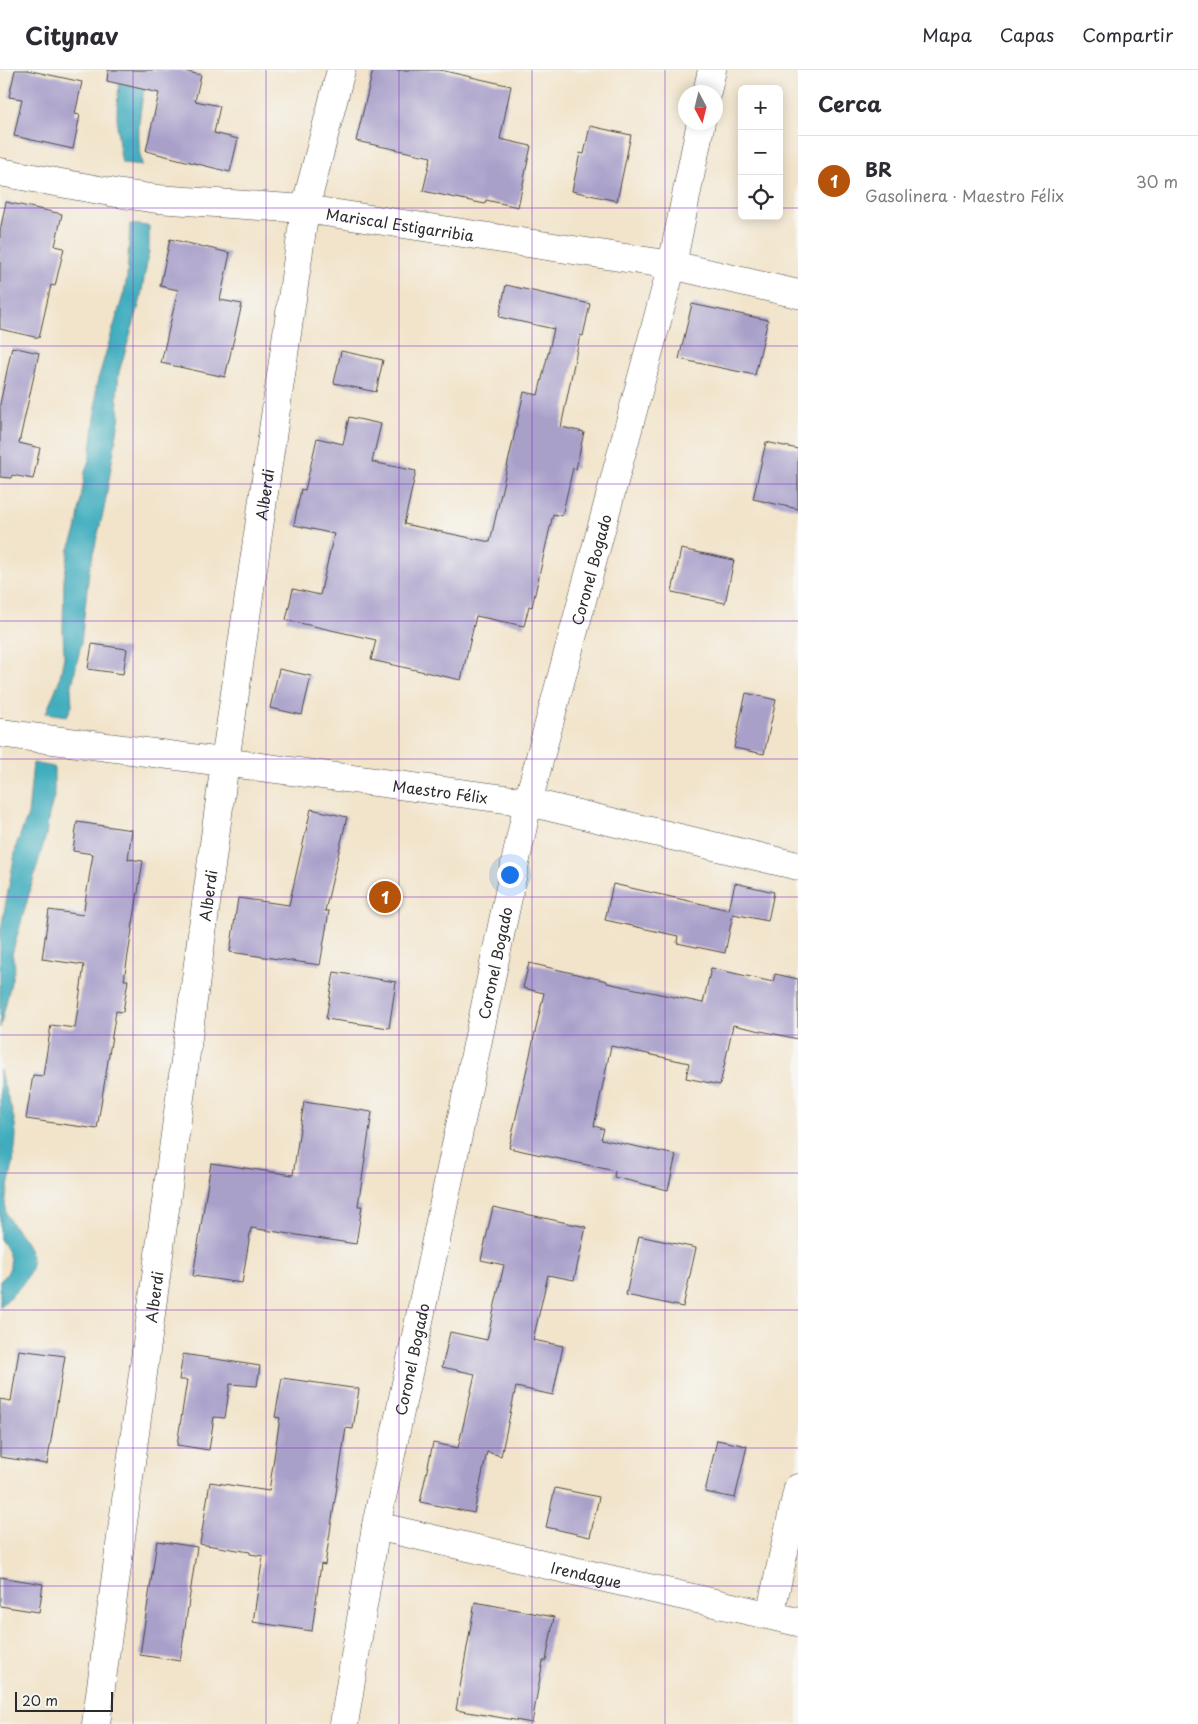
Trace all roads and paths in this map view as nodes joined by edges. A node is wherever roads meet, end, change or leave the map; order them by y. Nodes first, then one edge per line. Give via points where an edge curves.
1 (341, 70) edge
2 (712, 70) edge
3 (709, 85) edge
4 (699, 130) edge
5 (0, 172) edge
6 (305, 209) junction
7 (672, 265) junction
8 (798, 294) edge
9 (12, 735) edge
10 (225, 762) junction
11 (528, 802) junction
12 (798, 866) edge
13 (798, 1488) edge
14 (376, 1526) junction
15 (770, 1615) junction
16 (798, 1622) edge
17 (96, 1724) edge
18 (344, 1724) edge

1 - 6 street, Alberdi
2 - 3 street
4 - 7 street, Coronel Bogado
5 - 6 street, Mariscal Estigarribia via 157,199
6 - 7 street, Mariscal Estigarribia
6 - 10 street, Alberdi
7 - 8 street, Mariscal Estigarribia
7 - 11 street, Coronel Bogado
9 - 10 street, Maestro Félix
10 - 11 street, Maestro Félix
10 - 17 street, Alberdi
11 - 12 street, Maestro Félix
11 - 14 street, Coronel Bogado
13 - 15 street
14 - 15 street, Irendague
14 - 18 street, Coronel Bogado
15 - 16 street, Irendague

